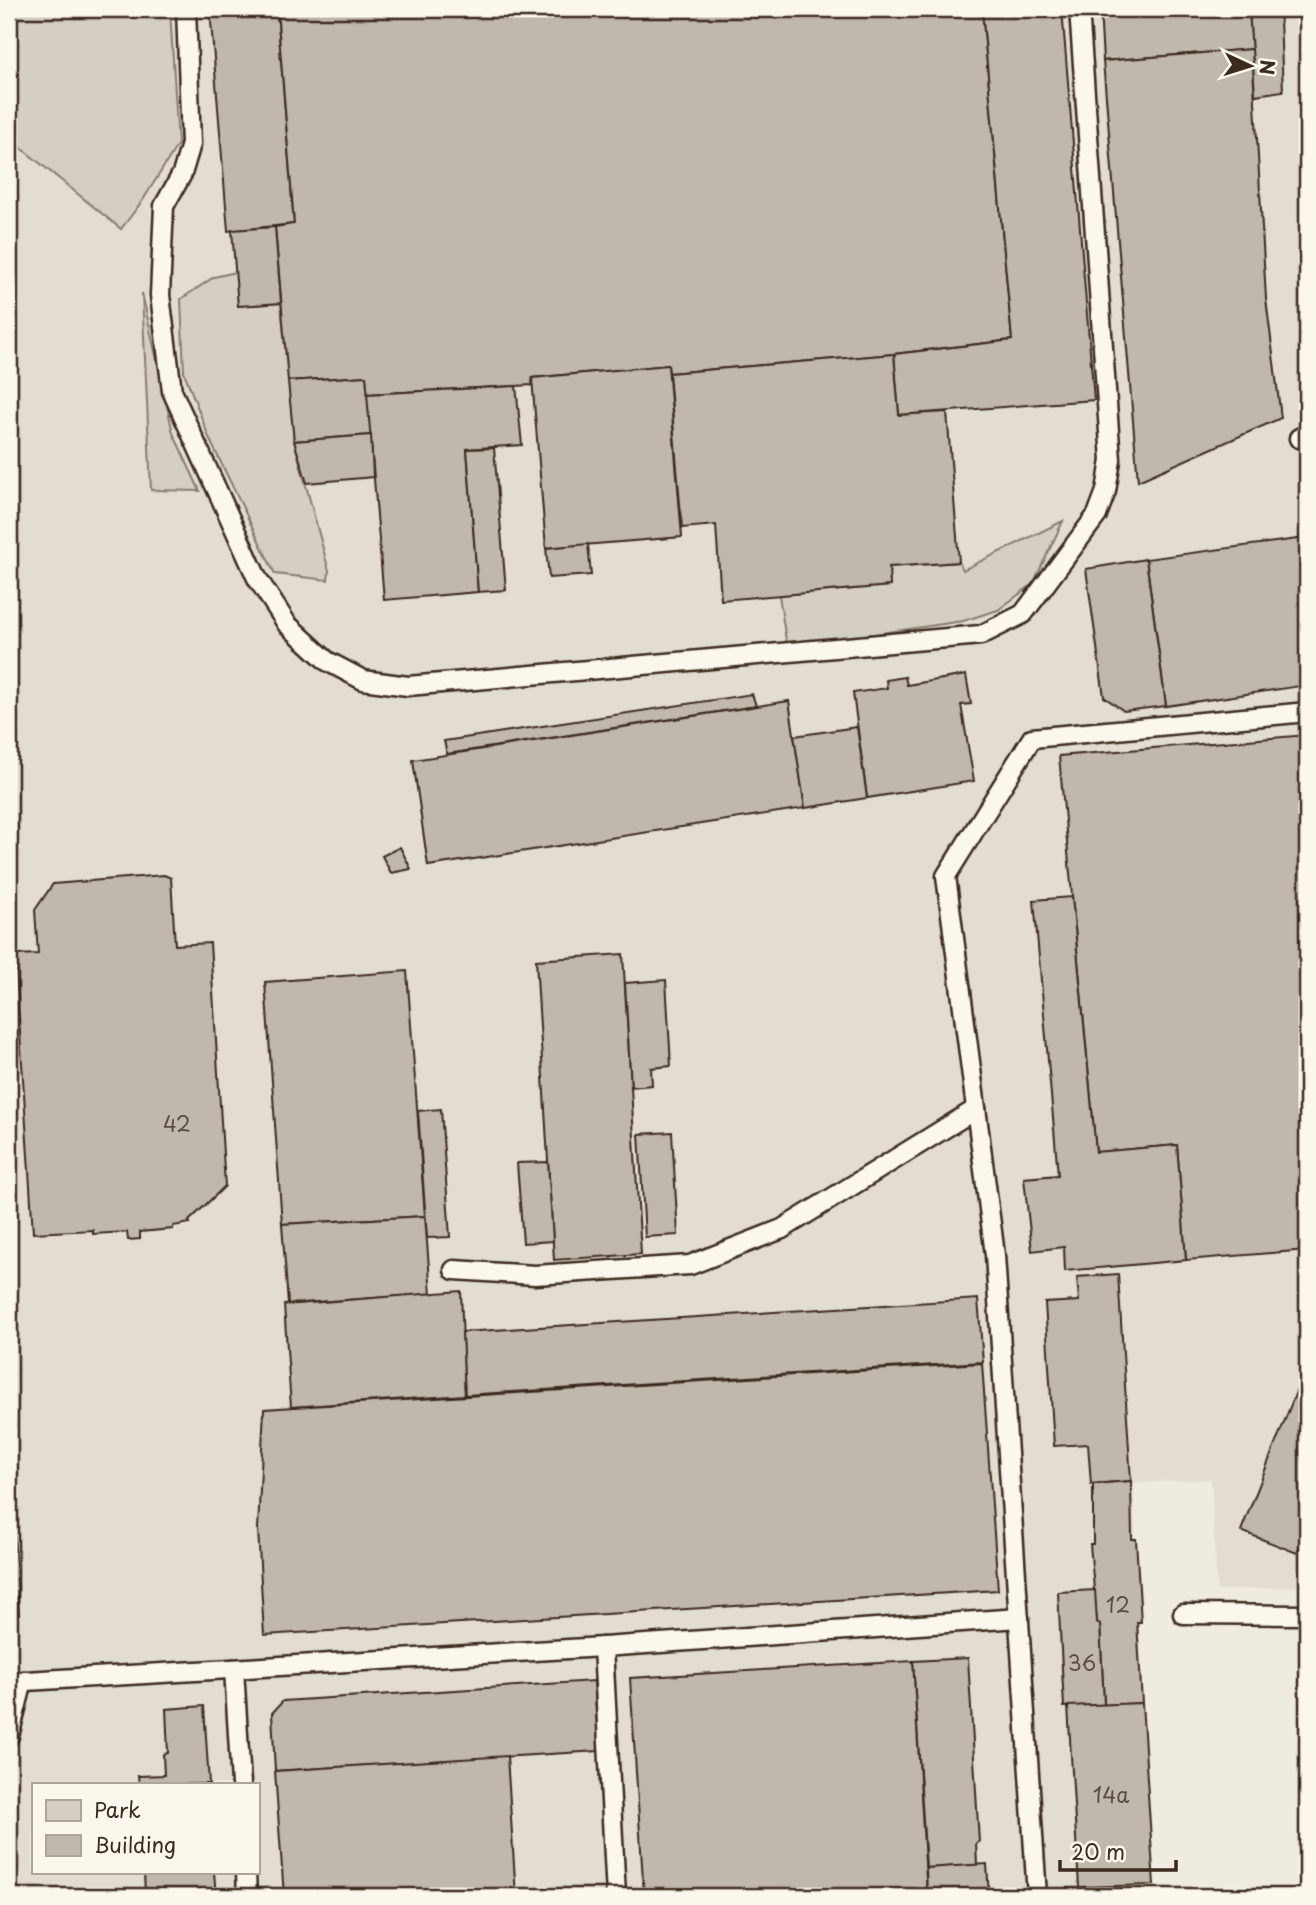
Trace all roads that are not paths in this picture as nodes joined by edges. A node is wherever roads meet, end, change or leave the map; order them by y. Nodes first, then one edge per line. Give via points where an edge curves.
1 (186, 9) edge
2 (1079, 9) edge
3 (1307, 712) edge
4 (976, 1109) junction
5 (454, 1270) dead end
6 (1184, 1614) dead end
7 (1307, 1615) edge
8 (1019, 1618) junction
9 (603, 1647) junction
10 (234, 1669) junction
11 (16, 1682) edge
12 (9, 1736) edge
13 (241, 1783) edge
14 (246, 1874) edge
15 (247, 1896) edge
16 (616, 1896) edge
17 (1037, 1896) edge

1 - 2 lane via 191,144 182,174 164,206 160,295 172,391 257,578 287,624 327,661 363,680 408,686 981,635 1023,614 1097,515 1111,460
3 - 4 lane via 1032,738 946,876
4 - 5 lane via 782,1229 690,1265 535,1275
4 - 8 lane via 995,1255
6 - 7 lane
8 - 9 lane
8 - 17 lane
9 - 10 lane
9 - 16 lane
10 - 11 lane
10 - 13 lane
11 - 12 lane
14 - 15 lane

